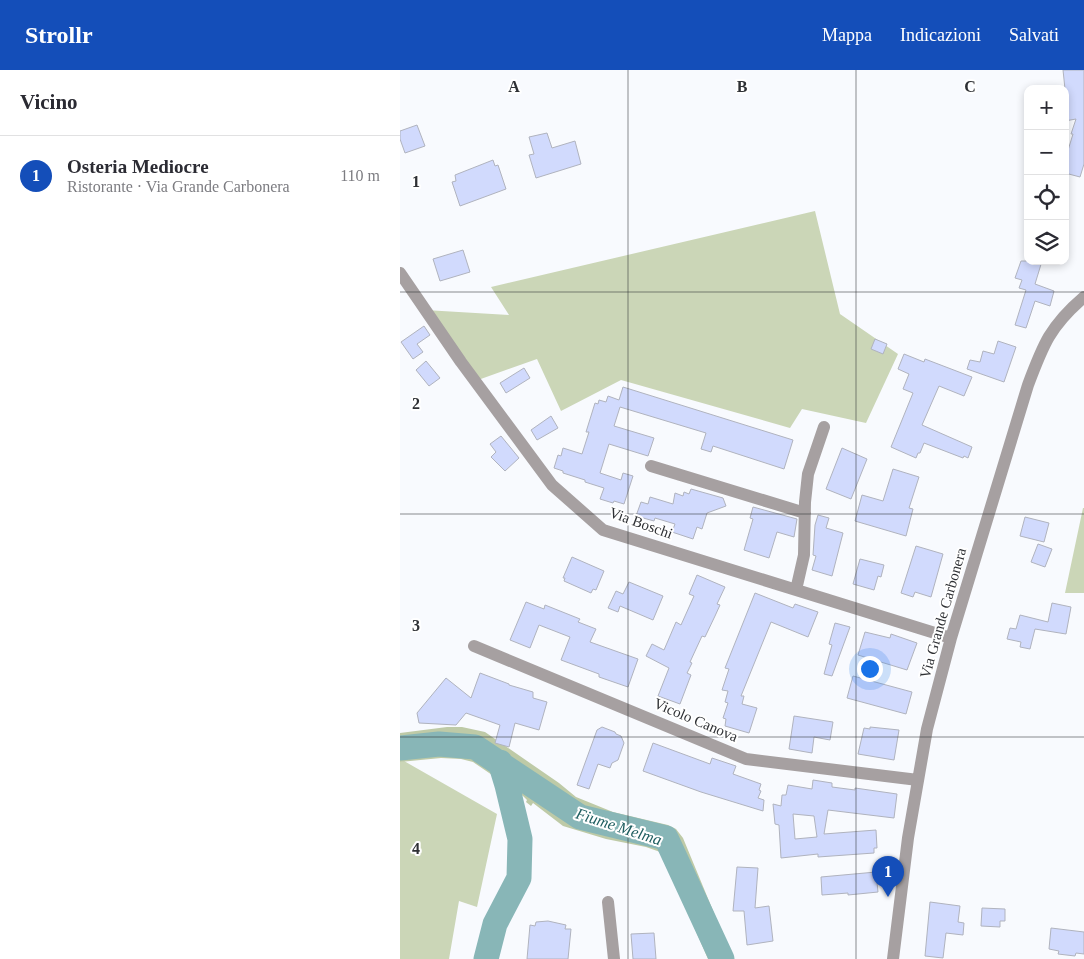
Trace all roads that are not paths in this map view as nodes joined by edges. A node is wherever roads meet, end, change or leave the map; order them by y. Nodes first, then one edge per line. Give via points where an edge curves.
1 (400, 273) edge
2 (1084, 296) edge
3 (824, 427) dead end
4 (651, 466) dead end
5 (805, 513) junction
6 (796, 590) junction
7 (951, 638) junction
8 (474, 646) dead end
9 (918, 780) junction
10 (608, 902) dead end
11 (614, 959) edge
12 (892, 959) edge

1 - 6 street, Via Boschi via 552,485 603,530
2 - 7 street, Via Grande Carbonera via 1059,321 1042,346
3 - 5 street via 808,474
4 - 5 street
5 - 6 street via 804,555
6 - 7 street, Via Boschi
7 - 9 street, Via Grande Carbonera via 927,729
8 - 9 street, Vicolo Canova via 746,759
9 - 12 street, Via Grande Carbonera
10 - 11 street

